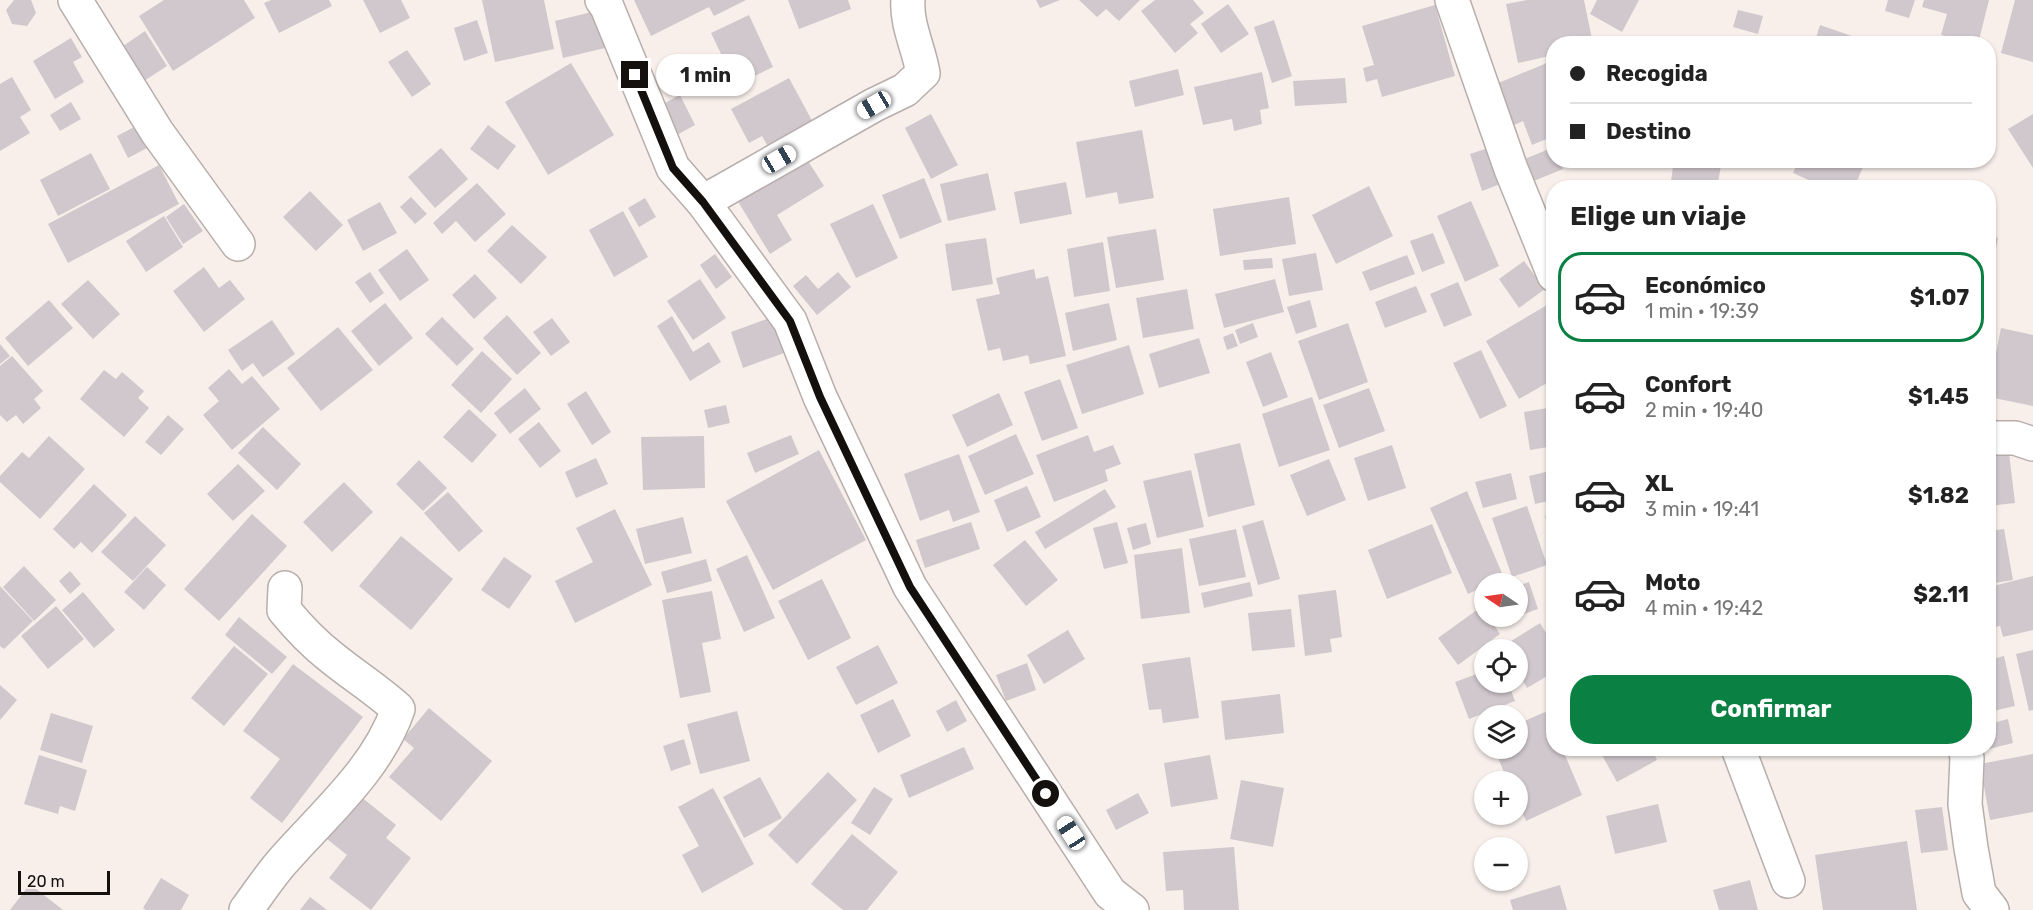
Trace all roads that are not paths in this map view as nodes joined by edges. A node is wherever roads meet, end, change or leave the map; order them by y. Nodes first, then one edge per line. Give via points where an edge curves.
1 (75, 0) edge
2 (602, 0) edge
3 (908, 0) edge
4 (1452, 0) edge
5 (703, 202) junction
6 (238, 244) dead end
7 (1546, 256) edge
8 (1996, 438) edge
9 (2033, 444) edge
10 (285, 588) dead end
11 (1741, 756) edge
12 (1967, 756) edge
13 (1788, 881) dead end
14 (246, 910) edge
15 (1132, 910) edge
16 (1992, 910) edge

1 - 6 street via 157,132
2 - 5 street via 673,168
3 - 5 street via 907,12 922,73 905,90
4 - 7 street via 1510,169
5 - 15 street via 790,321 820,397 910,587 1110,892
8 - 9 street via 2015,438
10 - 14 street via 284,610 297,627 398,710 391,731 361,774
11 - 13 street
12 - 16 street via 1965,804 1971,848 1979,893

